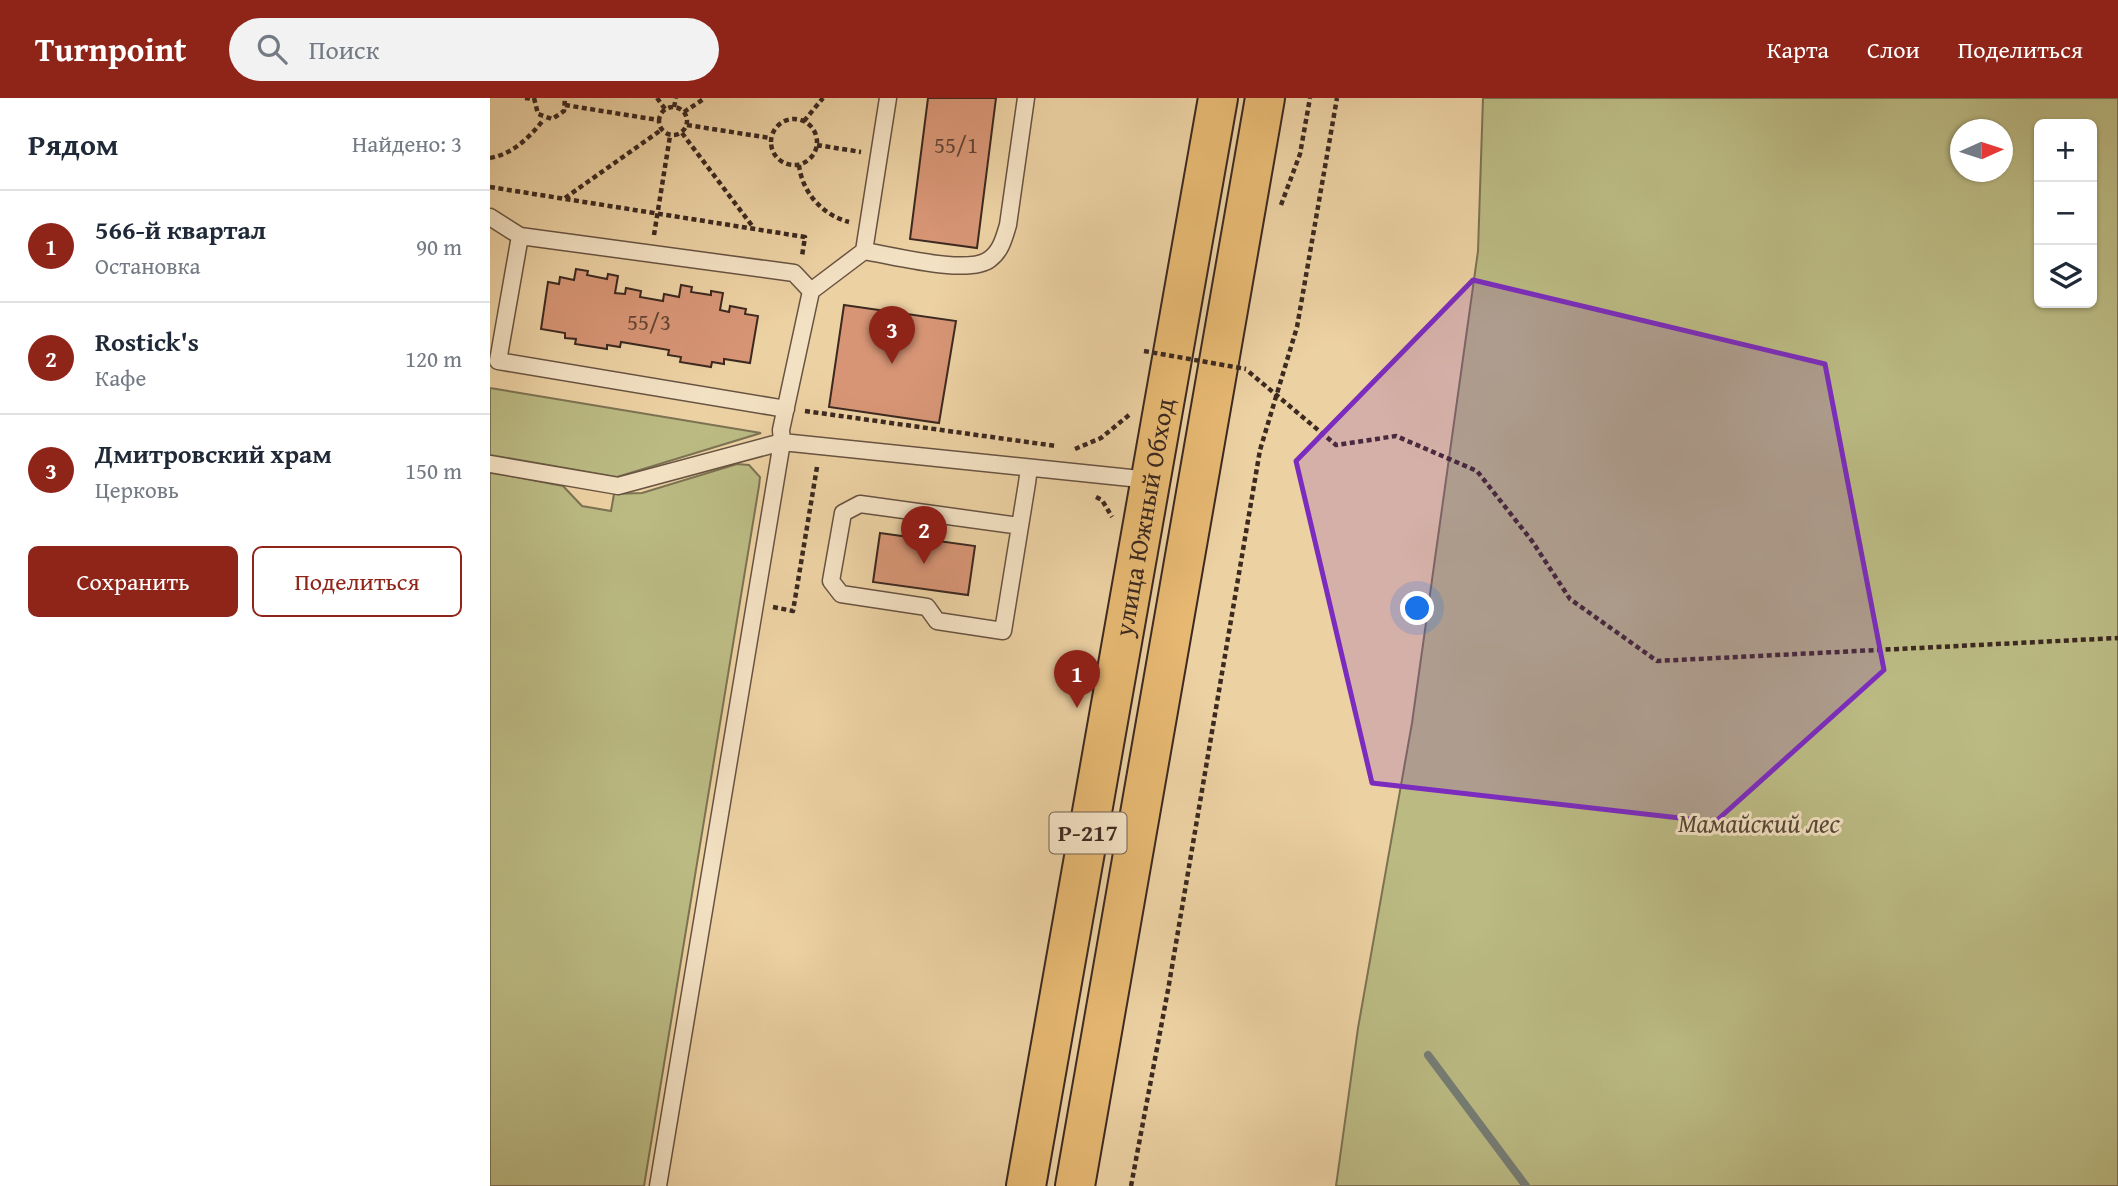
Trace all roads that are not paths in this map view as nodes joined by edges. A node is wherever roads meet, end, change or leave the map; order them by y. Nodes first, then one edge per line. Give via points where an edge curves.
1 (888, 98) edge
2 (1026, 98) edge
3 (1218, 98) edge
4 (1265, 98) edge
5 (490, 217) edge
6 (520, 236) junction
7 (864, 251) junction
8 (811, 291) junction
9 (786, 409) junction
10 (782, 442) junction
11 (490, 464) edge
12 (1029, 467) junction
13 (1150, 480) junction
14 (1020, 526) junction
15 (658, 1186) edge
16 (1026, 1186) edge
17 (1075, 1186) edge

1 - 7 lane via 871,153
2 - 7 lane via 1008,225 1003,244 989,261 966,267
3 - 13 main road, улица Южный Обход / Р-217
4 - 17 main road, улица Южный Обход / Р-217
5 - 6 lane
6 - 8 lane via 793,273
6 - 9 lane via 498,361
7 - 8 lane
8 - 9 lane
9 - 10 lane
10 - 11 lane via 618,486
10 - 12 lane
10 - 15 lane
12 - 13 lane
12 - 14 lane
13 - 16 main road, улица Южный Обход / Р-217
14 - 14 lane via 860,504 843,513 831,581 842,594 927,607 937,621 1003,631

